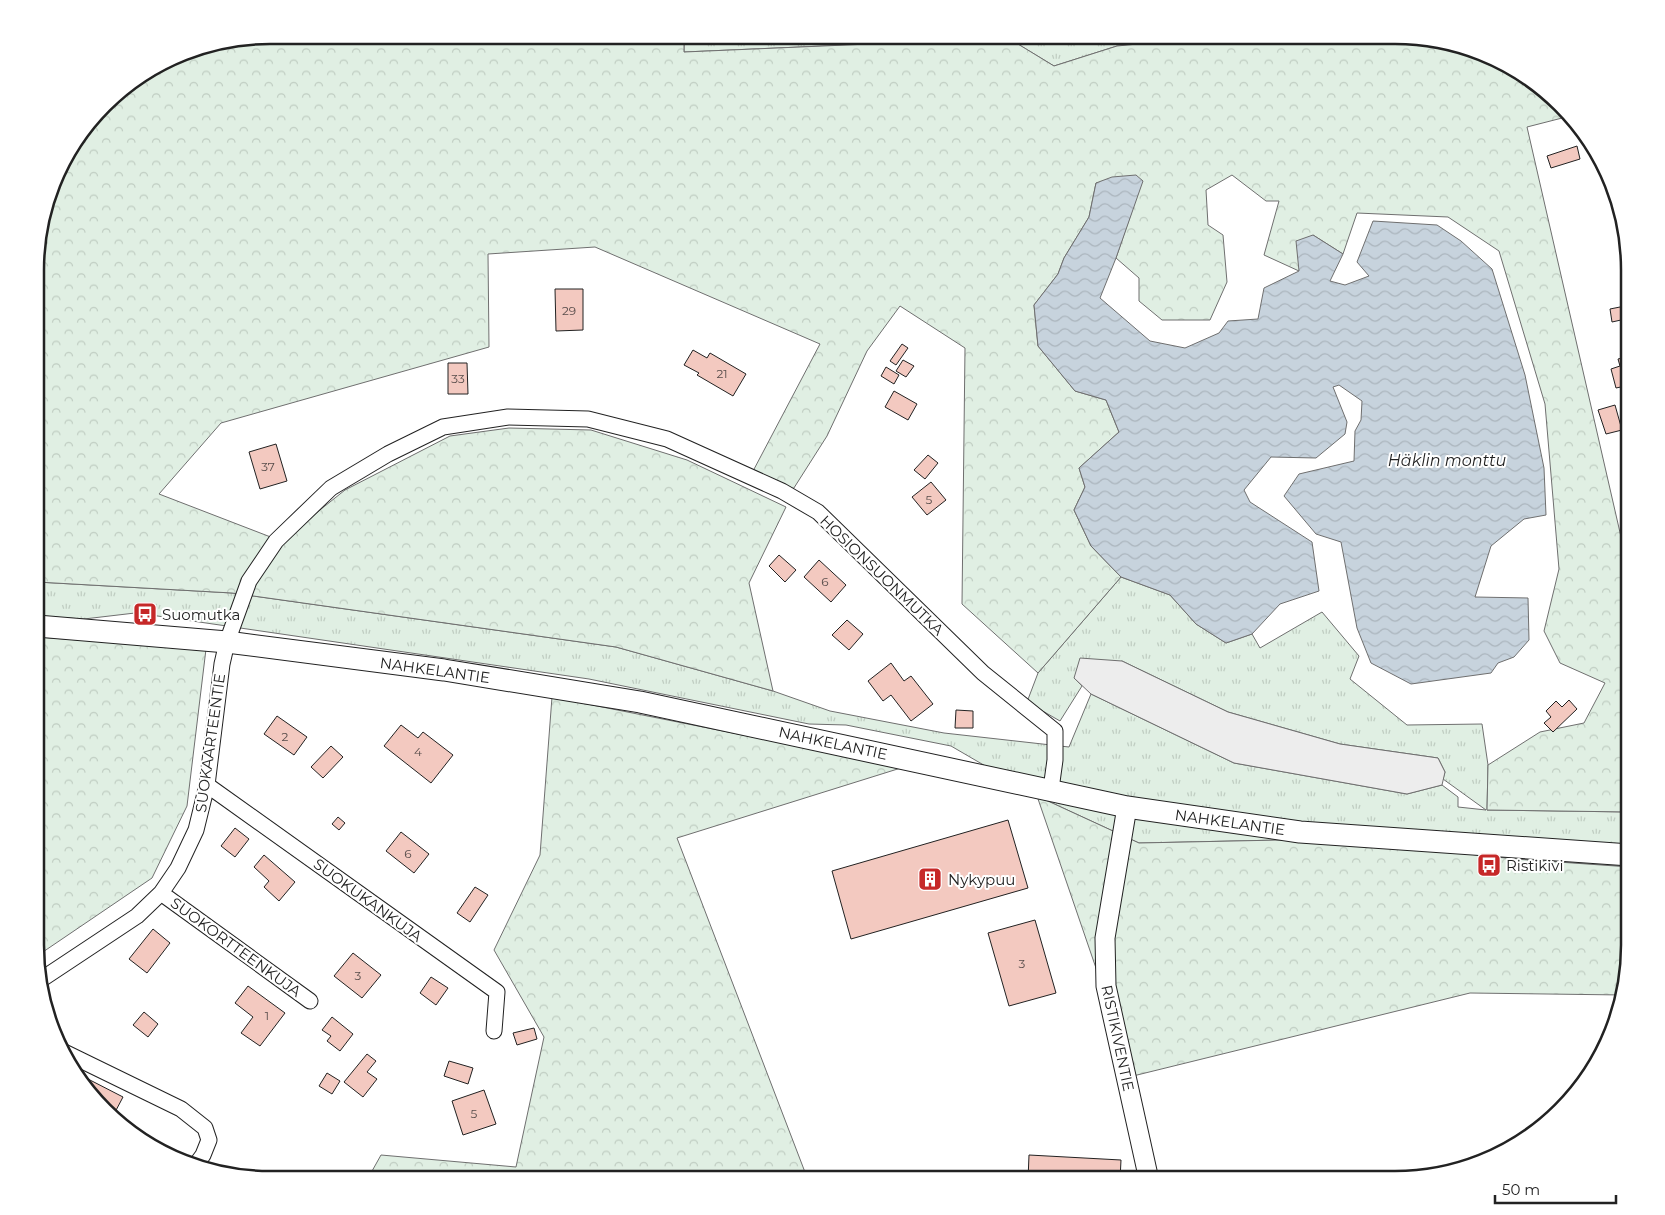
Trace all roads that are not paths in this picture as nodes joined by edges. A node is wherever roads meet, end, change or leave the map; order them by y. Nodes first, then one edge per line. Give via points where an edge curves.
1 (44, 627) edge
2 (227, 642) junction
3 (207, 785) junction
4 (1051, 789) junction
5 (1128, 807) junction
6 (1621, 854) edge
7 (161, 893) junction
8 (46, 976) edge
9 (310, 1001) dead end
10 (494, 1032) dead end
11 (73, 1056) edge
12 (199, 1160) edge
13 (1147, 1171) edge

1 - 2 main road, NAHKELANTIE
2 - 3 street, SUOKAARTEENTIE
2 - 4 main road, NAHKELANTIE via 444,670 640,702
2 - 4 street, HOSIONSUONMUTKA via 249,581 276,541 331,488 388,454 443,427 508,417 588,419 667,440 782,491 818,512 982,673 1055,731
3 - 7 street, SUOKAARTEENTIE via 196,830 178,868
3 - 10 street, SUOKUKANKUJA via 497,992
4 - 5 main road, NAHKELANTIE
5 - 6 main road, NAHKELANTIE via 1300,832
5 - 13 street, RISTIKIVENTIE via 1105,938 1106,986
7 - 8 street, SUOKAARTEENTIE via 137,916
7 - 9 street, SUOKORTTEENKUJA
11 - 12 street via 181,1109 205,1128 209,1140

